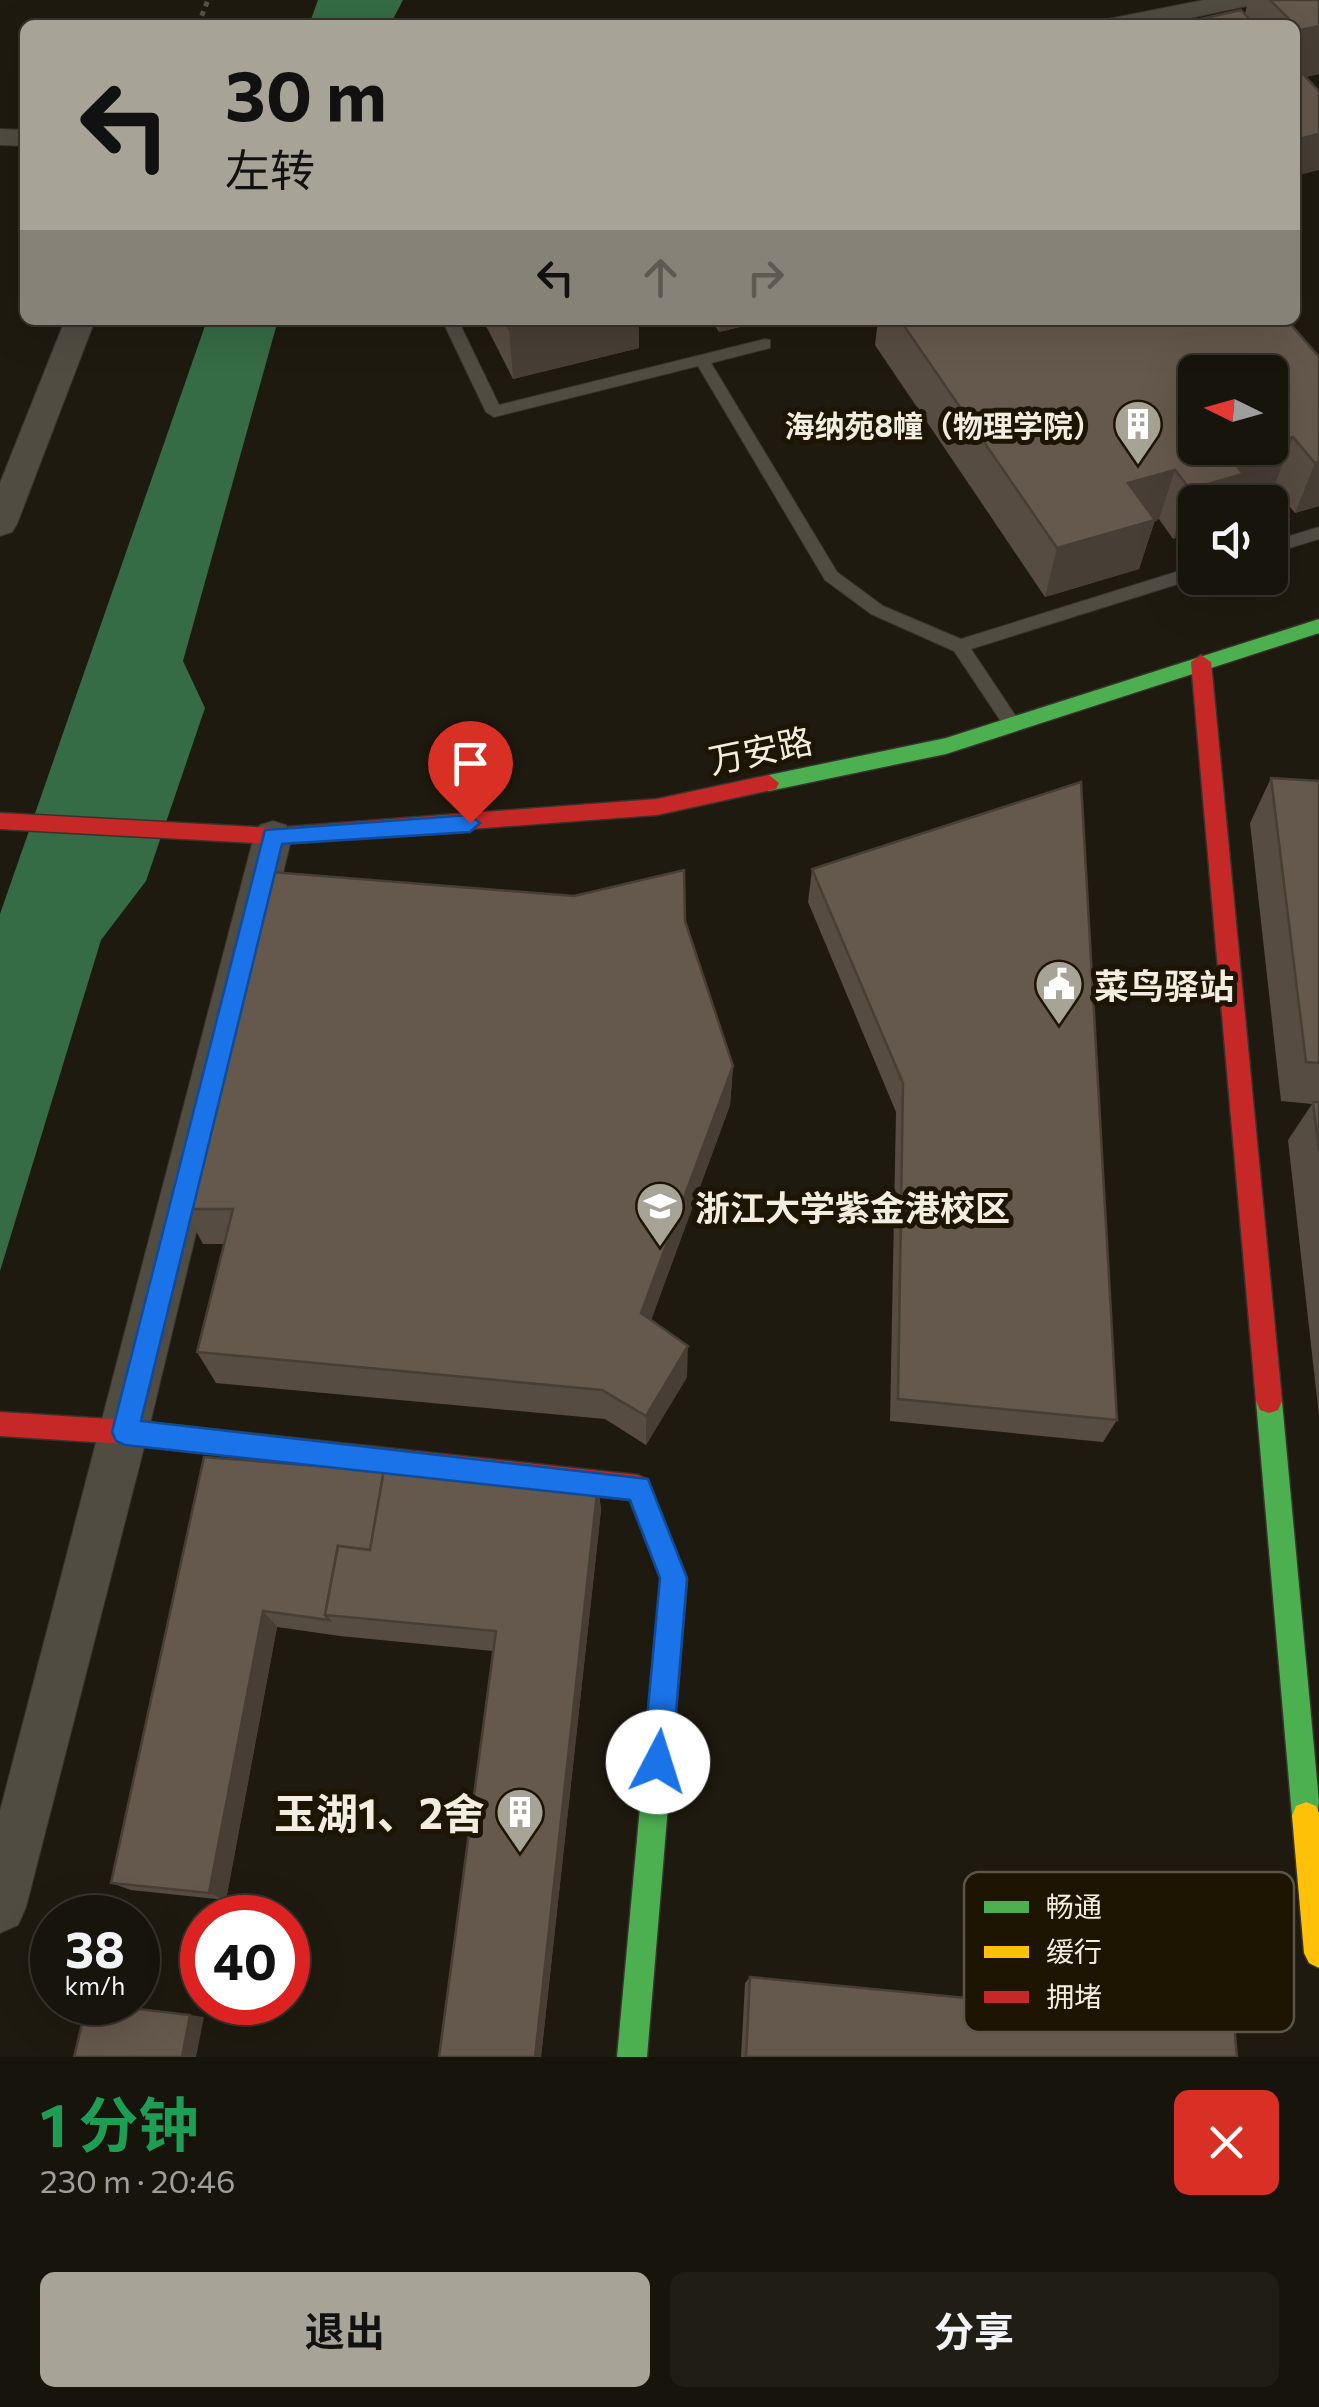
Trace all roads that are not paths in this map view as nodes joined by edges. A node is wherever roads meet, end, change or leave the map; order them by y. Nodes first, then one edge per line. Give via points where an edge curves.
1 (1243, 0) edge
2 (1143, 20) edge
3 (78, 325) edge
4 (452, 325) edge
5 (764, 344) dead end
6 (702, 360) junction
7 (0, 524) edge
8 (1319, 532) edge
9 (1288, 542) edge
10 (1178, 577) edge
11 (1319, 626) edge
12 (960, 646) junction
13 (1201, 662) junction
14 (1012, 724) junction
15 (9, 821) edge
16 (273, 836) junction
17 (2, 1424) edge
18 (125, 1432) junction
19 (0, 1906) edge
20 (1319, 1953) edge
21 (632, 2057) edge

1 - 2 street
3 - 7 street
4 - 6 lane via 494,412
5 - 6 lane
6 - 12 lane via 831,576 877,610
8 - 9 lane
10 - 12 lane
11 - 13 street, 万安路
12 - 14 lane
13 - 14 street, 万安路
13 - 20 street
14 - 16 street, 万安路 via 946,746 657,806
15 - 16 street, 万安路
16 - 18 street
17 - 18 street
18 - 19 street
18 - 21 street via 638,1488 674,1578

